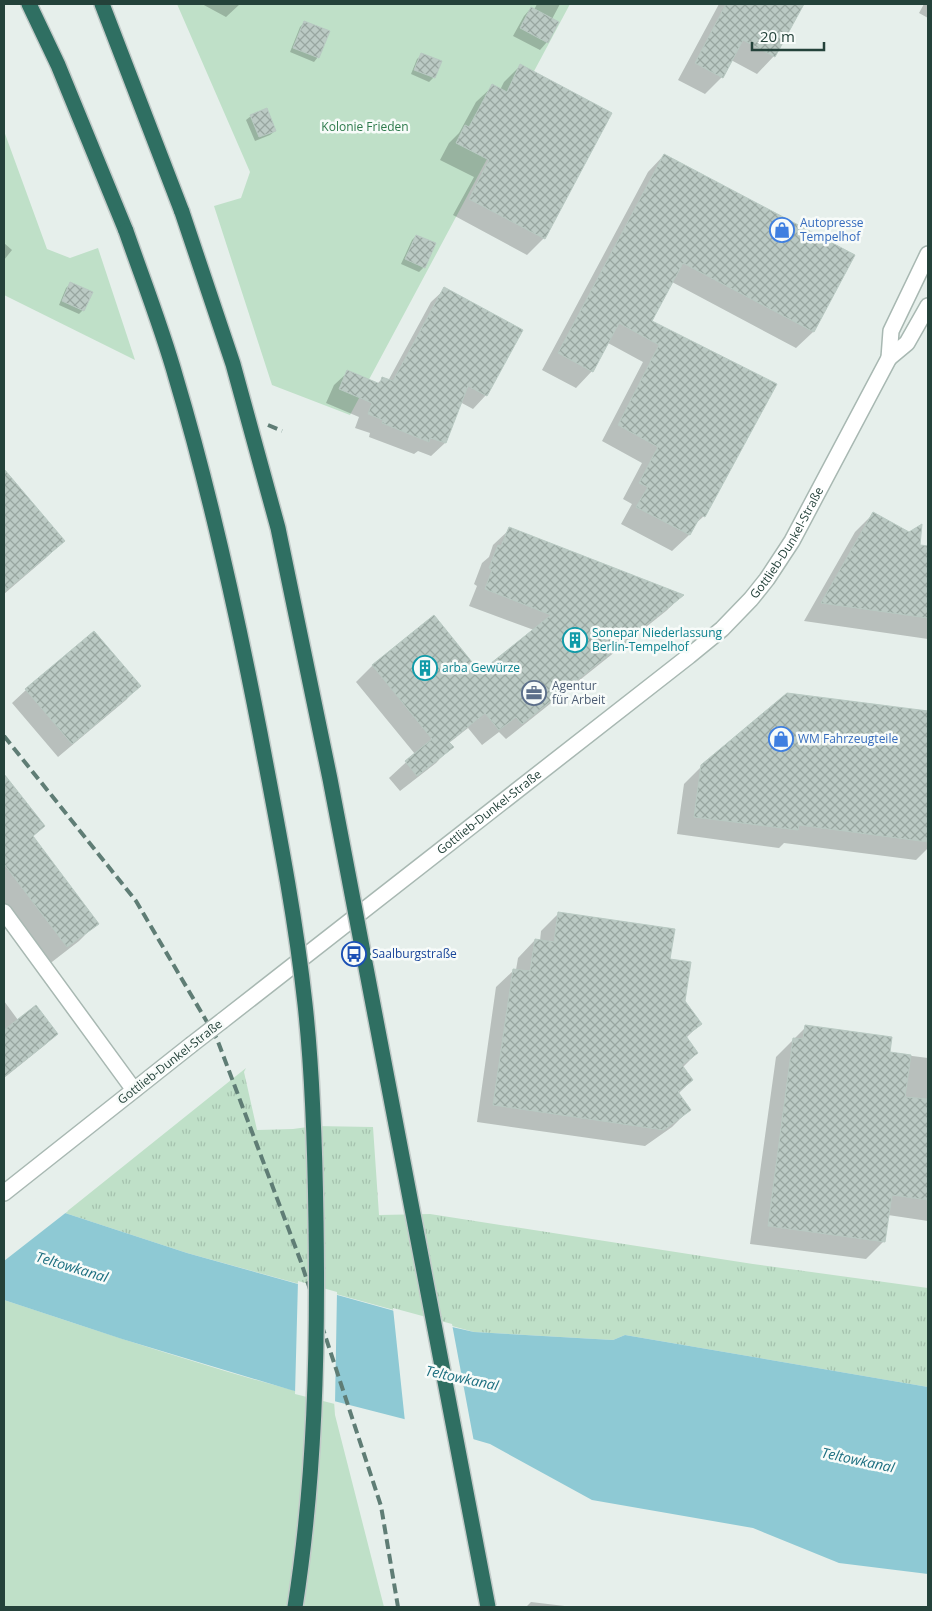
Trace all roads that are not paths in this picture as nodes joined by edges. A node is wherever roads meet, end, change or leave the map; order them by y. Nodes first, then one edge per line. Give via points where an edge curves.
1 (29, 4) edge
2 (102, 4) edge
3 (928, 254) edge
4 (928, 306) edge
5 (889, 358) junction
6 (4, 912) edge
7 (134, 1090) junction
8 (4, 1193) edge
9 (295, 1607) edge
10 (488, 1607) edge

1 - 9 highway, bridge via 58,65 126,232 176,375 220,543 292,909 305,1003 315,1126 316,1346 309,1485
2 - 10 highway, bridge via 182,212 233,364 278,528 330,779
3 - 5 street, Gottlieb-Dunkel-Straße via 891,331
4 - 5 street, Gottlieb-Dunkel-Straße via 907,343
5 - 7 street, Gottlieb-Dunkel-Straße, bridge via 792,542 741,610 688,656
6 - 7 street
7 - 8 street, Gottlieb-Dunkel-Straße

